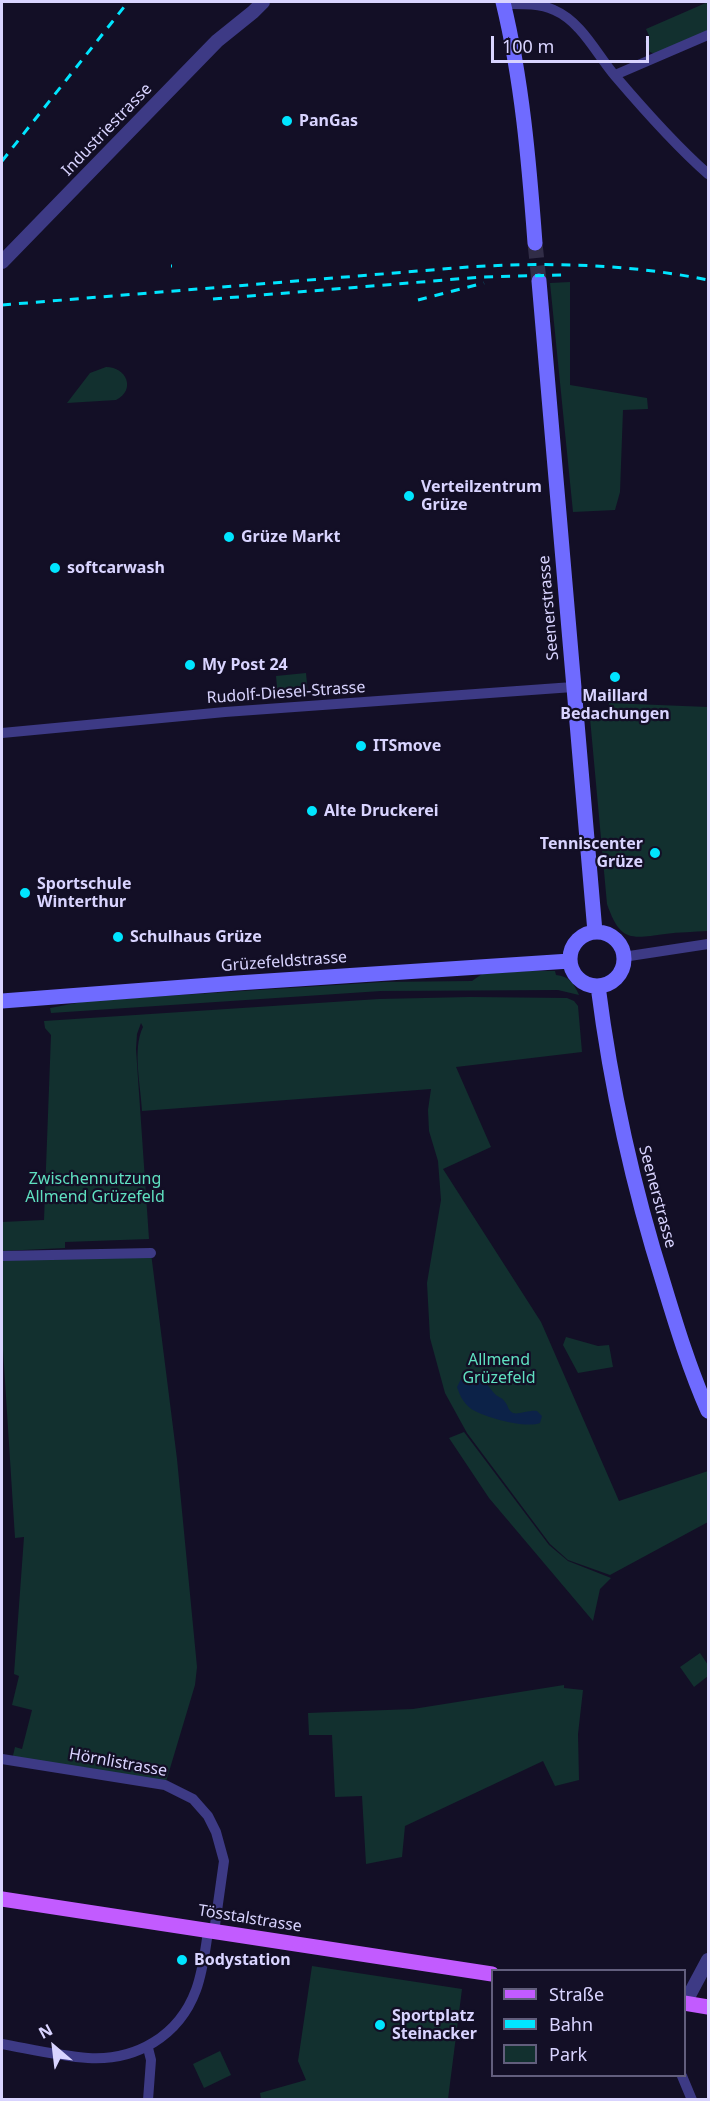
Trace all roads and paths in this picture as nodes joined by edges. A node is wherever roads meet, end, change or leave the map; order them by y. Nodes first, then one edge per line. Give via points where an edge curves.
1 (253, 2) edge
2 (263, 2) edge
3 (503, 3) edge
4 (238, 22) junction
5 (708, 35) edge
6 (615, 75) junction
7 (708, 174) edge
8 (535, 243) tunnel mouth
9 (2, 262) edge
10 (539, 281) tunnel mouth
11 (573, 687) junction
12 (2, 733) edge
13 (595, 932) junction
14 (708, 944) edge
15 (623, 957) junction
16 (570, 961) junction
17 (598, 986) junction
18 (2, 1001) edge
19 (151, 1253) dead end
20 (2, 1256) edge
21 (708, 1411) edge
22 (2, 1759) edge
23 (2, 1899) edge
24 (211, 1932) junction
25 (708, 1960) edge
26 (491, 1974) edge
27 (686, 2002) edge
28 (686, 2004) edge
29 (708, 2007) edge
30 (2, 2044) edge
31 (148, 2048) junction
32 (682, 2077) edge
33 (148, 2100) edge
34 (692, 2100) edge

1 - 4 street, Industriestrasse
2 - 4 street, Industriestrasse
3 - 6 street via 553,9 582,32
3 - 8 main road via 526,140
4 - 9 street, Industriestrasse
5 - 6 street
6 - 7 street via 669,137
10 - 11 main road, Seenerstrasse
11 - 12 street, Rudolf-Diesel-Strasse via 225,712
11 - 13 main road, Seenerstrasse
13 - 15 main road via 618,942
13 - 16 main road via 579,939 570,953
14 - 15 street
15 - 17 main road via 615,979
16 - 17 main road via 582,982
16 - 18 main road, Grüzefeldstrasse
17 - 21 main road, Seenerstrasse via 611,1079 635,1187 678,1330
19 - 20 street
22 - 24 street, Hörnlistrasse via 165,1785 193,1799 208,1816 224,1861
23 - 24 main road, Tösstalstrasse
24 - 26 main road, Tösstalstrasse
24 - 31 street, Hörnlistrasse via 196,1992 167,2035
25 - 27 street
28 - 29 main road
30 - 31 street via 96,2058
31 - 33 street
32 - 34 street

